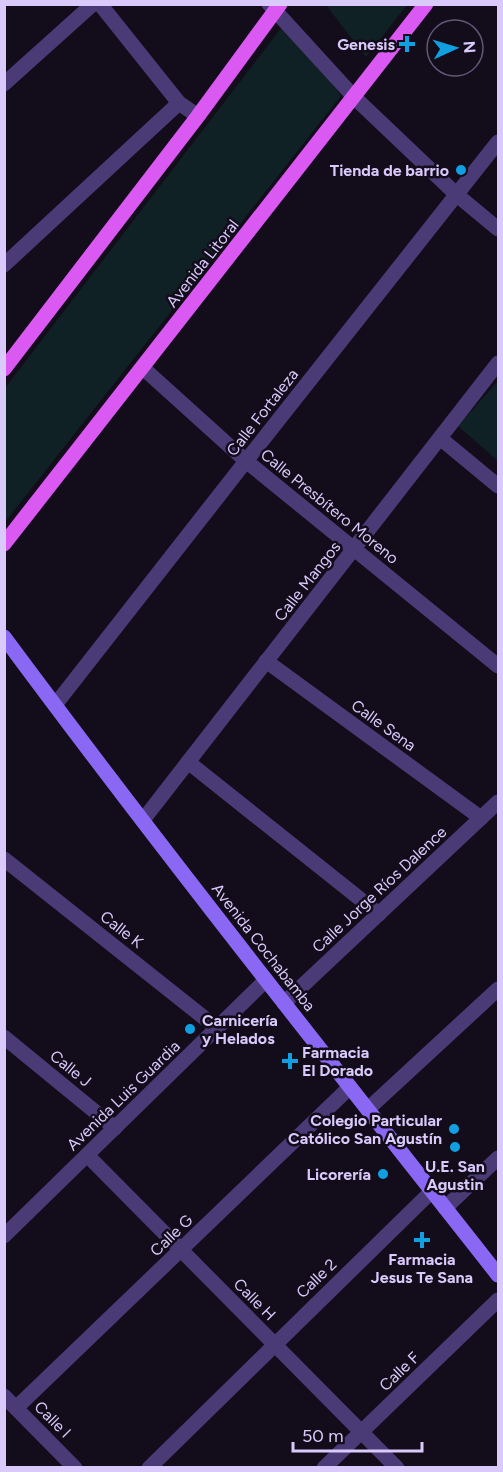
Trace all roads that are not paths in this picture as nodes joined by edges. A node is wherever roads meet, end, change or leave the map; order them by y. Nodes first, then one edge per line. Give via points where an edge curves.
1 (93, 4) edge
2 (100, 4) edge
3 (426, 4) edge
4 (275, 7) edge
5 (4, 84) edge
6 (354, 97) junction
7 (179, 103) junction
8 (198, 116) junction
9 (498, 142) edge
10 (457, 195) junction
11 (498, 229) edge
12 (4, 265) edge
13 (498, 363) edge
14 (143, 368) junction
15 (4, 369) edge
16 (440, 438) junction
17 (246, 461) junction
18 (498, 486) edge
19 (4, 544) edge
20 (354, 549) junction
21 (4, 637) edge
22 (266, 661) junction
23 (498, 666) edge
24 (55, 705) junction
25 (188, 762) junction
26 (498, 802) edge
27 (481, 818) junction
28 (143, 820) junction
29 (4, 859) edge
30 (379, 914) junction
31 (266, 980) junction
32 (498, 989) edge
33 (284, 1003) junction
34 (217, 1028) junction
35 (4, 1037) edge
36 (350, 1087) junction
37 (368, 1109) junction
38 (115, 1128) junction
39 (87, 1155) junction
40 (498, 1158) edge
41 (432, 1191) junction
42 (446, 1208) junction
43 (4, 1236) edge
44 (182, 1250) junction
45 (498, 1275) edge
46 (498, 1300) edge
47 (275, 1344) junction
48 (4, 1396) edge
49 (16, 1408) junction
50 (362, 1431) junction
51 (75, 1467) edge
52 (149, 1467) edge
53 (324, 1467) edge
54 (398, 1467) edge

1 - 5 street
2 - 7 street
3 - 6 main road, Avenida Litoral
4 - 6 street
4 - 8 main road
6 - 10 street
6 - 14 main road, Avenida Litoral
7 - 8 street
7 - 12 street
8 - 15 main road
9 - 10 street, Calle Fortaleza
10 - 11 street
10 - 17 street, Calle Fortaleza
13 - 16 street, Calle Mangos
14 - 17 street, Calle Presbítero Moreno
14 - 19 main road, Avenida Litoral
16 - 18 street
16 - 20 street, Calle Mangos
17 - 20 street, Calle Presbítero Moreno
17 - 24 street, Calle Fortaleza
20 - 22 street, Calle Mangos
20 - 23 street, Calle Presbítero Moreno
21 - 24 main road, Avenida Cochabamba
22 - 25 street, Calle Mangos
22 - 27 street, Calle Sena
24 - 28 main road, Avenida Cochabamba
25 - 28 street, Calle Mangos
25 - 30 street
26 - 27 street, Calle Jorge Ríos Dalence
27 - 30 street, Calle Jorge Ríos Dalence
28 - 31 main road, Avenida Cochabamba
29 - 34 street, Calle K
30 - 33 street, Calle Jorge Ríos Dalence
31 - 33 main road, Avenida Cochabamba
31 - 34 street, Avenida Luis Guardia
32 - 37 street
33 - 36 main road, Avenida Cochabamba
34 - 38 street, Avenida Luis Guardia
35 - 38 street, Calle J
36 - 37 main road, Avenida Cochabamba
36 - 44 street, Calle G
37 - 41 main road, Avenida Cochabamba
38 - 39 street, Avenida Luis Guardia
39 - 43 street, Avenida Luis Guardia
39 - 44 street, Calle H
40 - 42 street
41 - 42 main road, Avenida Cochabamba
41 - 47 street, Calle 2
42 - 45 main road, Avenida Cochabamba
44 - 47 street, Calle H
44 - 49 street, Calle G
46 - 50 street, Calle F
47 - 50 street, Calle H
47 - 52 street, Calle 2
48 - 49 street, Calle I
49 - 51 street, Calle I
50 - 53 street, Calle F
50 - 54 street, Calle H

